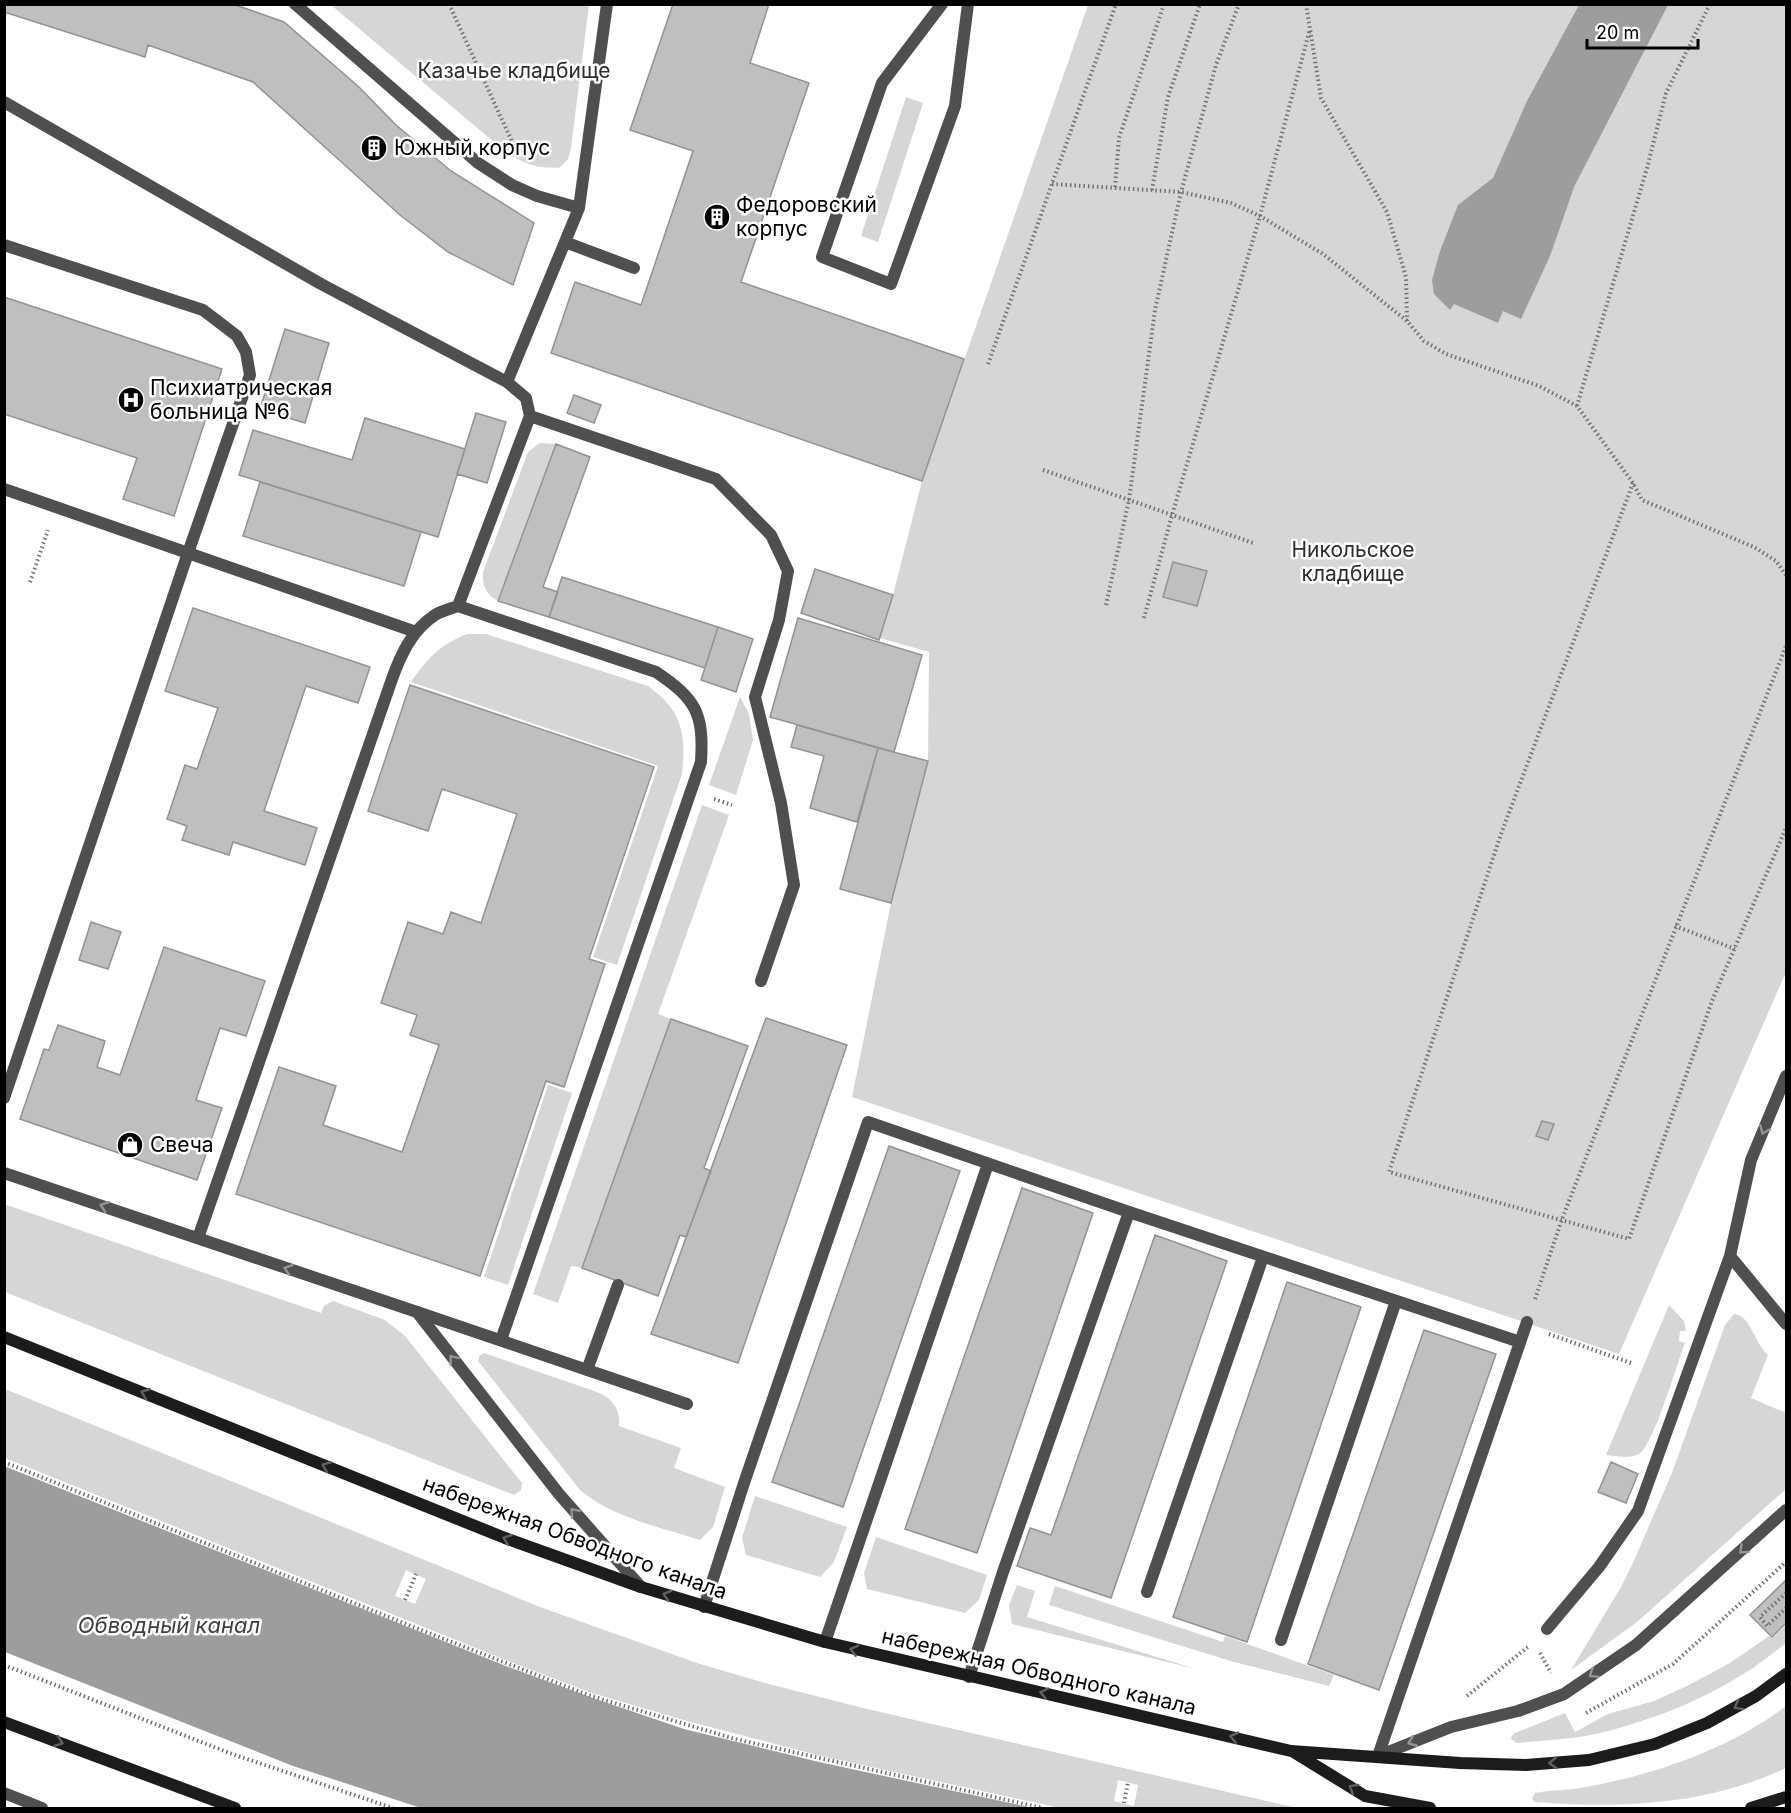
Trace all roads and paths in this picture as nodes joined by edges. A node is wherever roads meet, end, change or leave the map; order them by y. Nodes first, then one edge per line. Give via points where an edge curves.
1 (295, 4) edge
2 (448, 4) edge
3 (607, 4) edge
4 (942, 4) edge
5 (968, 4) edge
6 (1116, 4) edge
7 (1164, 4) edge
8 (1200, 4) edge
9 (1239, 4) edge
10 (1306, 4) edge
11 (1710, 4) edge
12 (1310, 29) junction
13 (4, 102) edge
14 (520, 159) dead end
15 (1052, 184) junction
16 (1115, 187) junction
17 (1152, 189) junction
18 (1181, 192) junction
19 (579, 208) junction
20 (1260, 216) junction
21 (565, 242) junction
22 (4, 245) edge
23 (634, 268) dead end
24 (1407, 321) junction
25 (988, 364) dead end
26 (507, 382) junction
27 (1576, 406) junction
28 (530, 417) junction
29 (1043, 470) dead end
30 (1633, 483) junction
31 (4, 489) edge
32 (1129, 500) junction
33 (56, 507) junction
34 (1172, 515) junction
35 (1253, 543) dead end
36 (188, 553) junction
37 (1786, 575) edge
38 (30, 582) dead end
39 (1106, 605) dead end
40 (458, 606) junction
41 (1144, 618) dead end
42 (416, 632) junction
43 (1786, 646) edge
44 (1786, 828) edge
45 (1676, 926) junction
46 (1735, 949) junction
47 (761, 981) dead end
48 (1786, 1076) edge
49 (4, 1098) edge
50 (988, 1164) junction
51 (4, 1173) edge
52 (1129, 1212) junction
53 (1562, 1220) junction
54 (198, 1238) junction
55 (1730, 1256) junction
56 (1263, 1257) junction
57 (618, 1285) dead end
58 (1396, 1301) junction
59 (417, 1312) junction
60 (1527, 1322) joint
61 (1786, 1324) edge
62 (4, 1337) edge
63 (1560, 1338) dead end
64 (501, 1340) junction
65 (1520, 1342) junction
66 (1630, 1363) dead end
67 (587, 1370) junction
68 (687, 1404) dead end
69 (4, 1462) edge
70 (1786, 1510) edge
71 (1786, 1562) edge
72 (416, 1574) dead end
73 (641, 1587) junction
74 (1147, 1592) dead end
75 (1786, 1593) edge
76 (405, 1600) dead end
77 (704, 1607) junction
78 (1786, 1608) edge
79 (1547, 1629) joint
80 (1281, 1640) dead end
81 (825, 1642) junction
82 (4, 1665) edge
83 (1786, 1674) edge
84 (969, 1677) junction
85 (1466, 1696) dead end
86 (1578, 1717) dead end
87 (4, 1722) edge
88 (1291, 1751) junction
89 (1378, 1756) junction
90 (1128, 1782) dead end
91 (4, 1793) edge
92 (1786, 1797) edge
93 (1124, 1803) dead end
94 (42, 1809) edge
95 (235, 1809) edge
96 (393, 1809) edge
97 (1042, 1809) edge
98 (1430, 1809) edge
99 (1751, 1809) edge

1 - 19 street via 478,163 512,185
2 - 14 path
3 - 19 street
4 - 5 street via 882,83 822,257 891,284 955,106
6 - 15 path
7 - 16 path via 1119,138
8 - 17 path via 1168,97
9 - 18 path via 1216,64
10 - 12 path
11 - 27 path via 1666,93
12 - 20 path
12 - 24 path via 1321,98 1387,212 1406,277
13 - 26 street via 321,284
15 - 16 path
15 - 25 path
16 - 17 path
17 - 18 path
18 - 20 path via 1231,202
18 - 32 path via 1155,310
19 - 21 street
20 - 24 path via 1323,254
20 - 34 path
21 - 23 street
21 - 26 street
22 - 36 street via 203,310 237,336 246,352 250,375
24 - 27 path via 1424,341 1446,354 1539,386
26 - 28 street via 526,398
27 - 30 path
28 - 40 street
28 - 47 street via 716,479 771,535 788,572 755,697 781,803 794,885
29 - 32 path
30 - 37 path via 1642,500 1754,547 1776,561
30 - 53 path via 1501,834 1389,1172
31 - 33 street
32 - 34 path
32 - 39 path
33 - 36 street
33 - 38 path
34 - 35 path
34 - 41 path
36 - 42 street
36 - 49 street
40 - 42 street via 436,614
40 - 64 street via 656,672 682,689 697,711 703,736 701,762
42 - 54 street via 402,651
43 - 45 path
44 - 46 path
45 - 46 path
45 - 53 path
46 - 53 path via 1712,1001 1629,1239
48 -> 55 street via 1751,1160
50 - 52 street
50 - 77 street via 868,1122
50 - 81 street
54 -> 51 street
52 - 56 street
52 - 84 street
53 - 60 path
59 -> 54 street
55 - 61 street
55 - 79 street via 1638,1511 1599,1567
56 - 58 street
56 - 74 street
57 - 67 street
58 - 65 street
58 - 80 street
59 - 64 street
73 -> 59 street via 558,1494
60 - 65 street
73 -> 62 main road, набережная Обводного канала via 505,1538
63 - 66 path
64 - 67 street
65 - 89 street
67 - 68 street
69 - 97 path via 591,1696 735,1739
70 -> 89 street via 1635,1645 1564,1694 1518,1711 1451,1727
71 - 86 path via 1673,1664
72 - 76 path
77 -> 73 main road, набережная Обводного канала
75 - 78 path via 1760,1617 1767,1626
77 - 81 main road, набережная Обводного канала
79 - 85 path
84 -> 81 main road, набережная Обводного канала
82 - 96 path via 232,1754
83 -> 89 main road, набережная Обводного канала via 1707,1723 1655,1744 1589,1761 1526,1765
88 -> 84 main road, набережная Обводного канала
87 -> 95 main road
88 - 89 main road, набережная Обводного канала
98 -> 88 main road, набережная Обводного канала via 1365,1796
90 - 93 path
91 - 94 street
92 - 99 main road

